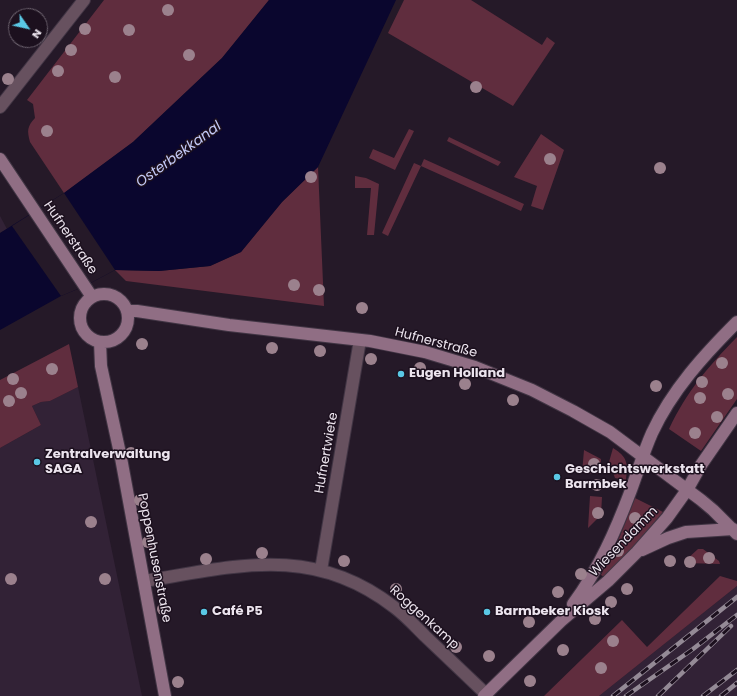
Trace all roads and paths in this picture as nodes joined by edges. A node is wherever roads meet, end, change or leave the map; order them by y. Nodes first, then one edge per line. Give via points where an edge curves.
1 (84, 0) edge
2 (0, 107) edge
3 (0, 159) edge
4 (92, 296) junction
5 (128, 312) junction
6 (737, 322) edge
7 (360, 340) junction
8 (100, 342) junction
9 (737, 413) edge
10 (642, 456) junction
11 (688, 490) junction
12 (735, 532) edge
13 (637, 552) junction
14 (322, 570) junction
15 (145, 581) junction
16 (561, 621) junction
17 (485, 695) edge
18 (165, 696) edge

1 - 2 street
3 - 4 street, Hufnerstraße
4 - 5 street, Hufnerstraße via 106,293 114,295 125,305
4 - 8 street via 83,306 80,319 84,332
5 - 7 street, Hufnerstraße via 137,311 229,325
5 - 8 street via 124,332 114,340
6 - 10 street, Wiesendamm via 684,380 661,415
7 - 10 street, Hufnerstraße via 425,352 503,378 573,410 610,432
7 - 14 street, Hufnertwiete
8 - 15 street, Poppenhusenstraße via 101,366
9 - 11 street, Wiesendamm via 701,465
10 - 11 street, Hufnerstraße
10 - 16 street, Wiesendamm via 616,528 596,570
11 - 12 street, Hufnerstraße
11 - 13 street, Wiesendamm
12 - 13 street via 686,532
13 - 16 street, Wiesendamm
14 - 15 street, Roggenkamp via 291,565 259,564
14 - 17 street, Roggenkamp via 352,581 375,593 395,608
15 - 18 street, Poppenhusenstraße
16 - 17 street, Wiesendamm

